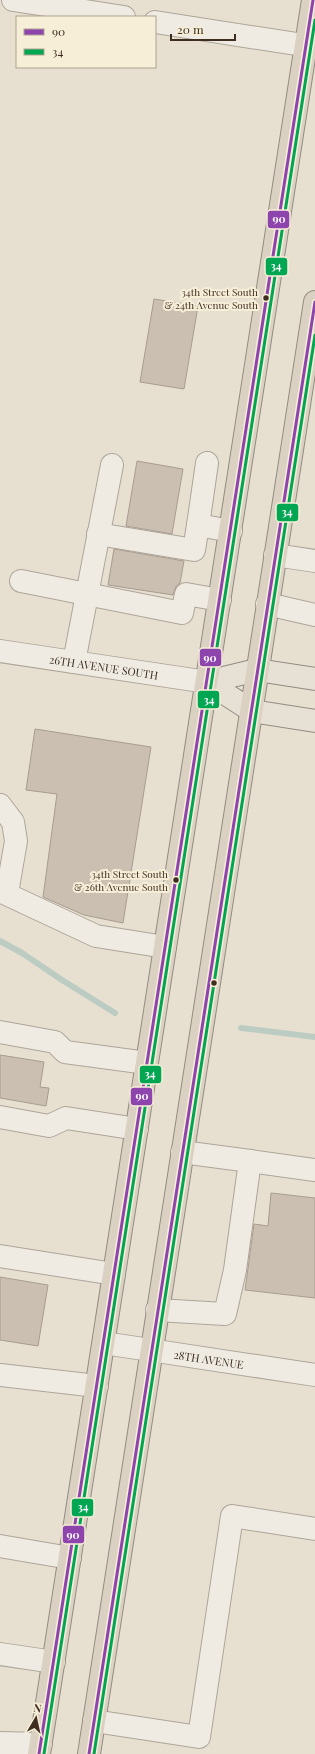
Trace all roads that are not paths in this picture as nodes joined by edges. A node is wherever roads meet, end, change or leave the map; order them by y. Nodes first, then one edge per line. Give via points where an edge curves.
1 (13, 0) edge
2 (313, 0) edge
3 (117, 16) edge
4 (156, 22) edge
5 (310, 46) edge
6 (315, 302) edge
7 (312, 345) edge
8 (207, 463) dead end
9 (112, 465) dead end
10 (198, 525) junction
11 (230, 531) junction
12 (98, 534) junction
13 (275, 555) junction
14 (315, 561) edge
15 (21, 581) dead end
16 (87, 595) junction
17 (220, 600) junction
18 (267, 604) junction
19 (315, 615) edge
20 (0, 651) edge
21 (74, 662) junction
22 (257, 670) junction
23 (315, 679) edge
24 (207, 682) junction
25 (252, 711) junction
26 (315, 721) edge
27 (0, 805) edge
28 (3, 892) edge
29 (165, 947) junction
30 (0, 1032) edge
31 (147, 1063) junction
32 (0, 1117) edge
33 (137, 1129) junction
34 (182, 1152) junction
35 (250, 1160) junction
36 (315, 1170) edge
37 (0, 1256) edge
38 (114, 1274) junction
39 (157, 1310) junction
40 (104, 1343) junction
41 (151, 1350) junction
42 (0, 1375) edge
43 (315, 1375) edge
44 (97, 1386) junction
45 (315, 1529) edge
46 (0, 1546) edge
47 (70, 1558) junction
48 (0, 1654) edge
49 (54, 1662) junction
50 (94, 1721) junction
51 (0, 1743) edge
52 (197, 1746) edge
53 (40, 1749) edge
54 (88, 1754) edge

1 - 3 street
2 - 5 highway
4 - 5 street
5 - 11 highway
6 - 7 highway
7 - 13 highway
8 - 10 street
9 - 12 street
10 - 11 street
10 - 12 street via 194,550
11 - 17 highway
12 - 16 street
13 - 14 street
13 - 18 highway
15 - 16 street
16 - 17 street via 182,613 186,594
16 - 21 street
17 - 24 highway
18 - 19 street
18 - 22 highway
20 - 21 street, 26TH AVENUE SOUTH
21 - 24 street, 26TH AVENUE SOUTH
22 - 23 main road, 26TH AVENUE SOUTH
22 - 24 main road, 26TH AVENUE SOUTH
22 - 25 highway
24 - 25 main road, 26TH AVENUE SOUTH
24 - 29 highway
25 - 26 main road, 26TH AVENUE SOUTH
25 - 34 highway
27 - 28 street via 13,822 16,841
28 - 29 street via 96,936
29 - 31 highway
30 - 31 street via 55,1042 65,1052
31 - 33 highway
32 - 33 street via 49,1126 66,1118
33 - 38 highway
34 - 35 street
34 - 39 highway
35 - 36 street
35 - 39 street via 235,1270 225,1314
37 - 38 street
38 - 40 highway
39 - 41 highway
40 - 41 street, 28TH AVENUE
40 - 44 highway
41 - 43 street, 28TH AVENUE
41 - 50 highway
42 - 44 street
44 - 47 highway
45 - 52 street via 232,1516
46 - 47 street
47 - 49 highway
48 - 49 street
49 - 53 highway
50 - 52 street
50 - 54 highway
51 - 53 street

